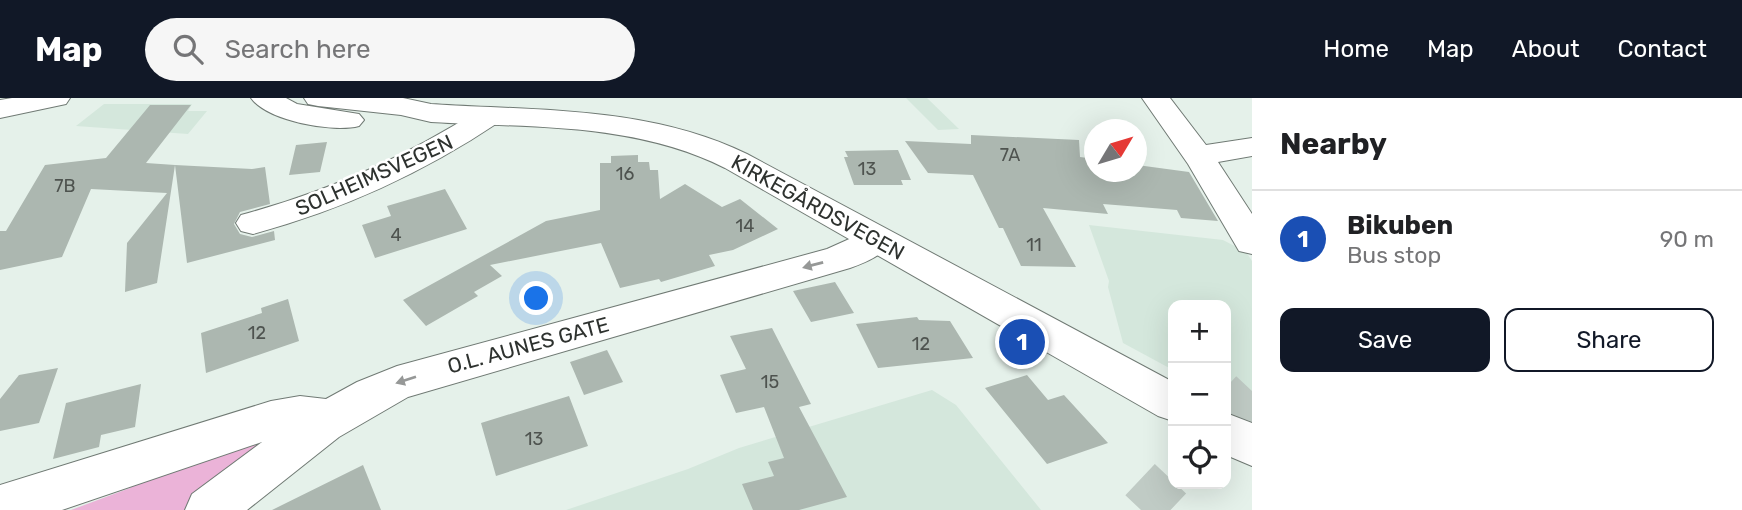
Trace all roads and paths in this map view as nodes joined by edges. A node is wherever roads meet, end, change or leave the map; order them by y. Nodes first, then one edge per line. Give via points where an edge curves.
1 (56, 98) edge
2 (265, 98) edge
3 (318, 98) edge
4 (1156, 98) edge
5 (0, 108) edge
6 (431, 113) junction
7 (489, 116) junction
8 (1252, 147) edge
9 (1198, 156) junction
10 (253, 223) dead end
11 (876, 239) junction
12 (1252, 243) edge
13 (1168, 400) edge
14 (331, 418) junction
15 (1231, 435) edge
16 (1252, 446) edge
17 (0, 508) edge
18 (209, 510) edge

1 - 5 street
2 - 6 street, KIRKEGÅRDSVEGEN via 290,112 322,118 399,120
3 - 6 street, KIRKEGÅRDSVEGEN
4 - 9 street
6 - 7 street, KIRKEGÅRDSVEGEN
7 - 10 street, SOLHEIMSVEGEN via 453,140 332,198
7 - 11 street, KIRKEGÅRDSVEGEN via 616,124 675,136 736,160
8 - 9 street
9 - 12 street
11 - 13 street, KIRKEGÅRDSVEGEN
11 -> 14 street, O.L. AUNES GATE via 836,259 397,383 363,397
14 - 17 street via 300,415 271,420
14 - 18 street, O.L. AUNES GATE
15 - 16 street

